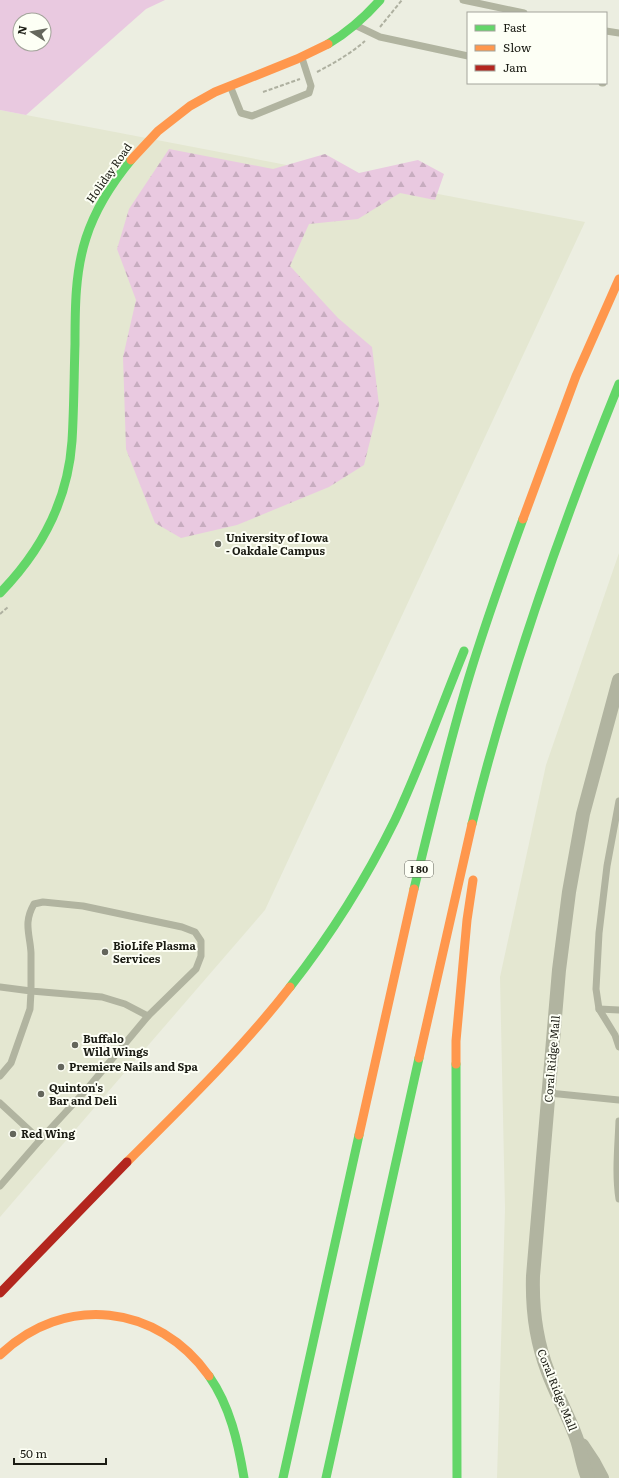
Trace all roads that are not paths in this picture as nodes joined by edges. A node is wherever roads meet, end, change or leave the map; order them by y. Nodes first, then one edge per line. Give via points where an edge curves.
1 (380, 0) edge
2 (463, 0) edge
3 (519, 12) edge
4 (355, 26) junction
5 (607, 31) edge
6 (619, 33) edge
7 (467, 56) edge
8 (302, 58) junction
9 (230, 86) junction
10 (619, 279) edge
11 (619, 384) edge
12 (540, 470) junction
13 (0, 593) edge
14 (485, 600) dead end
15 (526, 637) junction
16 (467, 643) dead end
17 (619, 680) edge
18 (502, 746) dead end
19 (619, 801) edge
20 (474, 872) dead end
21 (0, 987) edge
22 (31, 991) junction
23 (599, 1009) junction
24 (619, 1010) edge
25 (148, 1016) junction
26 (619, 1047) edge
27 (0, 1076) edge
28 (549, 1093) junction
29 (619, 1100) edge
30 (0, 1103) edge
31 (619, 1121) edge
32 (40, 1140) junction
33 (0, 1186) edge
34 (619, 1198) edge
35 (0, 1293) edge
36 (0, 1355) edge
37 (576, 1437) junction
38 (244, 1478) edge
39 (283, 1478) edge
40 (326, 1478) edge
41 (457, 1478) edge
42 (588, 1478) edge
43 (602, 1478) edge

1 - 4 main road, Holiday Road
2 - 3 lane
4 - 7 lane via 380,37
4 - 8 main road, Holiday Road via 339,38
5 - 6 lane
8 - 9 main road, Holiday Road
8 - 9 lane via 311,86 309,92 252,116 241,113
9 - 13 main road, Holiday Road via 184,108 155,133 105,196 96,214 80,257 76,284 73,434 65,484 49,527 38,547 25,566
10 - 12 main road, I 80 via 576,376
11 - 15 main road via 560,537
12 - 14 main road
12 - 39 main road, I 80 via 469,678 436,798
15 - 18 main road
15 - 40 main road via 467,847
16 - 35 main road via 394,820 347,906 317,952 248,1038
17 - 28 street, Coral Ridge Mall via 583,814 570,884 559,970
19 - 23 lane via 607,866 599,933 596,989
20 - 41 main road via 466,920 456,1041
21 - 22 lane
22 - 25 lane via 102,998 125,1004
22 - 25 lane via 28,924 29,913 34,904 43,902 83,906 195,932 201,941 202,949 196,969
22 - 27 lane via 30,1009 11,1063
23 - 24 lane
23 - 26 lane
25 - 32 lane
28 - 29 lane
28 - 37 street, Coral Ridge Mall via 532,1299 541,1352
30 - 32 lane
31 - 34 lane via 616,1182
32 - 33 lane
36 - 38 main road via 31,1331 78,1316 96,1314 124,1318 147,1324 163,1332 190,1352 214,1383 227,1408 235,1432
37 - 42 street, Coral Ridge Mall
37 - 43 street, Coral Ridge Mall

